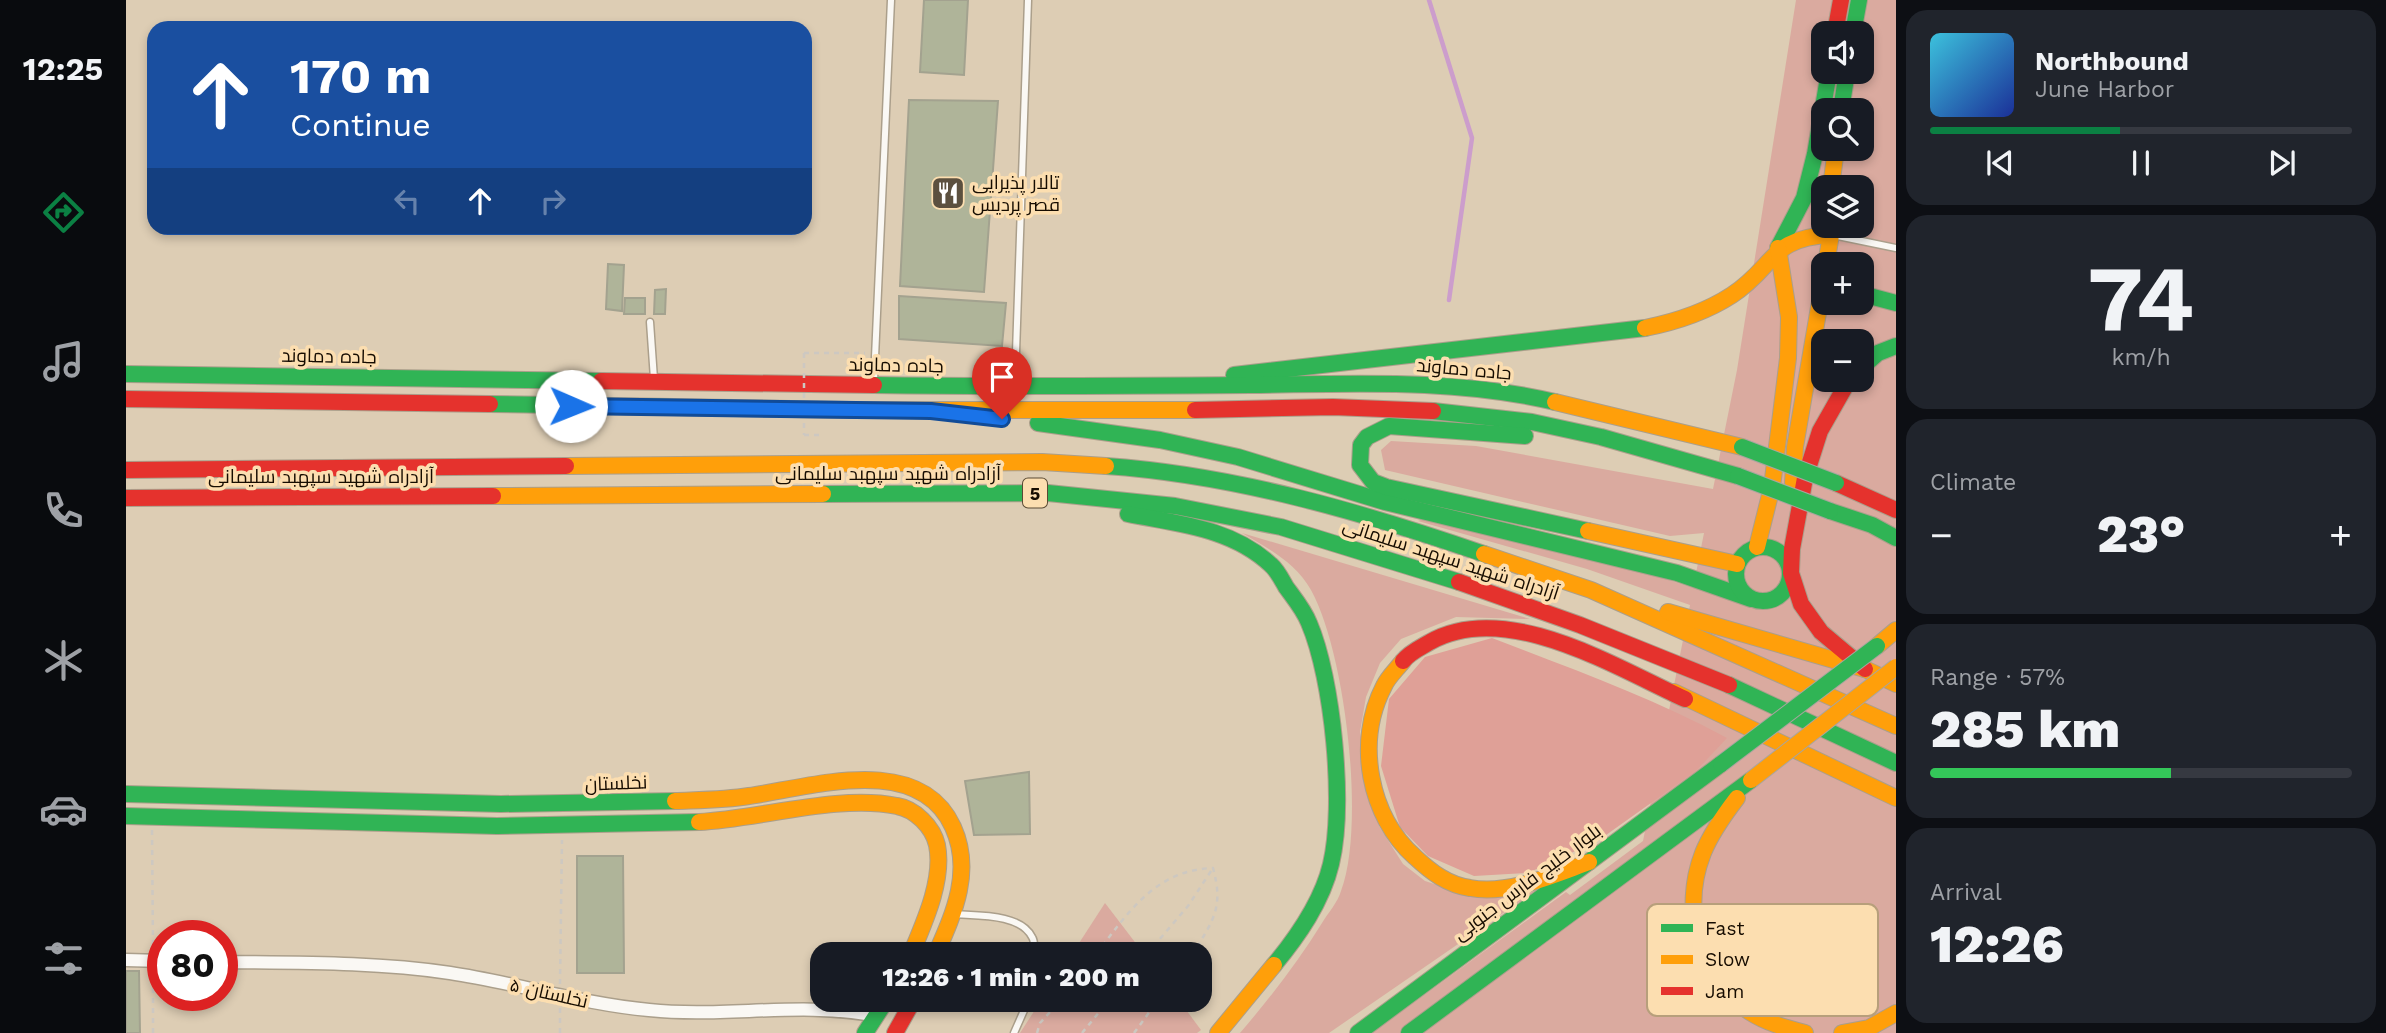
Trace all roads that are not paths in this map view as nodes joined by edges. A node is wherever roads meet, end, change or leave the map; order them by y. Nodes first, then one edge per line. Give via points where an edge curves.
1 (891, 0) edge
2 (1028, 0) edge
3 (1840, 2) edge
4 (1858, 4) edge
5 (1837, 21) edge
6 (1827, 84) edge
7 (1811, 235) edge
8 (1859, 238) edge
9 (1777, 248) junction
10 (1896, 248) edge
11 (1874, 297) edge
12 (1896, 303) edge
13 (1818, 315) edge
14 (650, 322) dead end
15 (1896, 346) edge
16 (1874, 357) edge
17 (126, 374) edge
18 (654, 381) junction
19 (874, 386) junction
20 (1150, 386) junction
21 (1015, 387) junction
22 (1842, 392) edge
23 (126, 399) edge
24 (931, 411) junction
25 (1664, 454) junction
26 (126, 470) edge
27 (1048, 493) junction
28 (126, 498) edge
29 (1896, 510) edge
30 (1896, 538) edge
31 (1757, 547) junction
32 (1783, 554) junction
33 (1737, 564) junction
34 (1791, 573) junction
35 (1591, 590) junction
36 (1751, 599) junction
37 (1569, 619) junction
38 (1896, 630) edge
39 (1896, 667) edge
40 (1865, 669) junction
41 (1896, 684) edge
42 (1685, 699) junction
43 (1896, 726) edge
44 (1896, 764) edge
45 (1834, 770) junction
46 (1751, 780) junction
47 (126, 794) edge
48 (1896, 798) edge
49 (1896, 813) edge
50 (126, 816) edge
51 (1589, 862) junction
52 (1692, 904) edge
53 (953, 915) junction
54 (916, 942) edge
55 (941, 942) edge
56 (1034, 942) edge
57 (126, 960) edge
58 (147, 961) edge
59 (238, 962) edge
60 (879, 1012) edge
61 (907, 1012) edge
62 (1023, 1012) edge
63 (1896, 1013) edge
64 (877, 1016) junction
65 (1756, 1016) edge
66 (865, 1033) edge
67 (895, 1033) edge
68 (1014, 1033) edge
69 (1218, 1033) edge
70 (1358, 1033) edge
71 (1409, 1033) edge
72 (1805, 1033) edge
73 (1842, 1033) edge

1 - 19 lane
2 - 21 lane
3 - 4 main road
3 - 5 main road
6 - 9 main road via 1804,198
7 - 9 main road
8 - 10 lane
9 - 20 main road via 1735,293 1701,312 1660,326
9 - 31 main road via 1790,356 1768,515
11 - 12 main road
13 - 32 main road
14 - 18 lane
15 - 16 main road
17 - 18 main road, جاده دماوند
18 - 19 main road, جاده دماوند
19 - 21 main road, جاده دماوند
20 - 21 main road, جاده دماوند
20 - 29 main road, جاده دماوند, bridge via 1414,384 1481,388 1742,447
22 - 34 main road via 1821,431 1805,478
23 - 24 main road
24 - 25 main road via 1333,407 1432,411 1531,422
24 - 36 main road via 1073,426 1225,454 1385,502 1677,573
25 - 30 main road, bridge via 1738,476
25 - 33 main road via 1507,433 1389,426 1368,434 1358,455 1365,476 1375,484
26 - 35 main road, آزادراه شهید سپهبد سلیمانی / 5 via 1028,462 1133,468 1294,496 1423,533
27 - 28 main road, آزادراه شهید سپهبد سلیمانی / 5
27 - 37 main road, آزادراه شهید سپهبد سلیمانی / 5 via 1136,501 1290,529
27 - 69 main road via 1212,530 1246,546 1273,566 1309,622 1327,687 1335,754 1337,818 1331,865 1314,909
31 - 32 main road
31 - 33 main road
32 - 34 main road
33 - 36 main road via 1739,588
34 - 36 main road via 1783,594 1762,602
34 - 40 main road via 1801,604 1821,632
35 - 40 main road
35 - 43 main road, آزادراه شهید سپهبد سلیمانی / 5
37 - 42 main road
37 - 44 main road, آزادراه شهید سپهبد سلیمانی / 5 via 1702,671
38 - 51 main road, بلوار خلیج فارس جنوبی, bridge
39 - 46 main road, bridge
40 - 41 main road
42 - 45 main road
42 - 51 main road via 1541,635 1490,628 1451,633 1419,645 1394,667 1376,698 1369,733 1369,769 1377,804 1392,837 1417,863 1444,881 1475,889 1534,881
45 - 48 main road
45 - 49 main road
46 - 52 main road via 1701,857
46 - 71 main road
47 - 53 main road, نخلستان via 547,806 730,798 895,780 918,789 942,808 957,835 964,860
50 - 54 main road via 638,827 865,803 893,804 911,810 937,844 937,867
51 - 70 main road, بلوار خلیج فارس جنوبی
53 - 55 main road, نخلستان
53 - 56 lane via 1009,921 1023,928
57 - 58 street
59 - 64 street, نخلستان ۵ via 389,966 649,1010 842,1009
60 - 64 main road
61 - 67 main road
62 - 68 lane
63 - 73 main road via 1869,1028
64 - 66 main road
65 - 72 main road via 1781,1030

